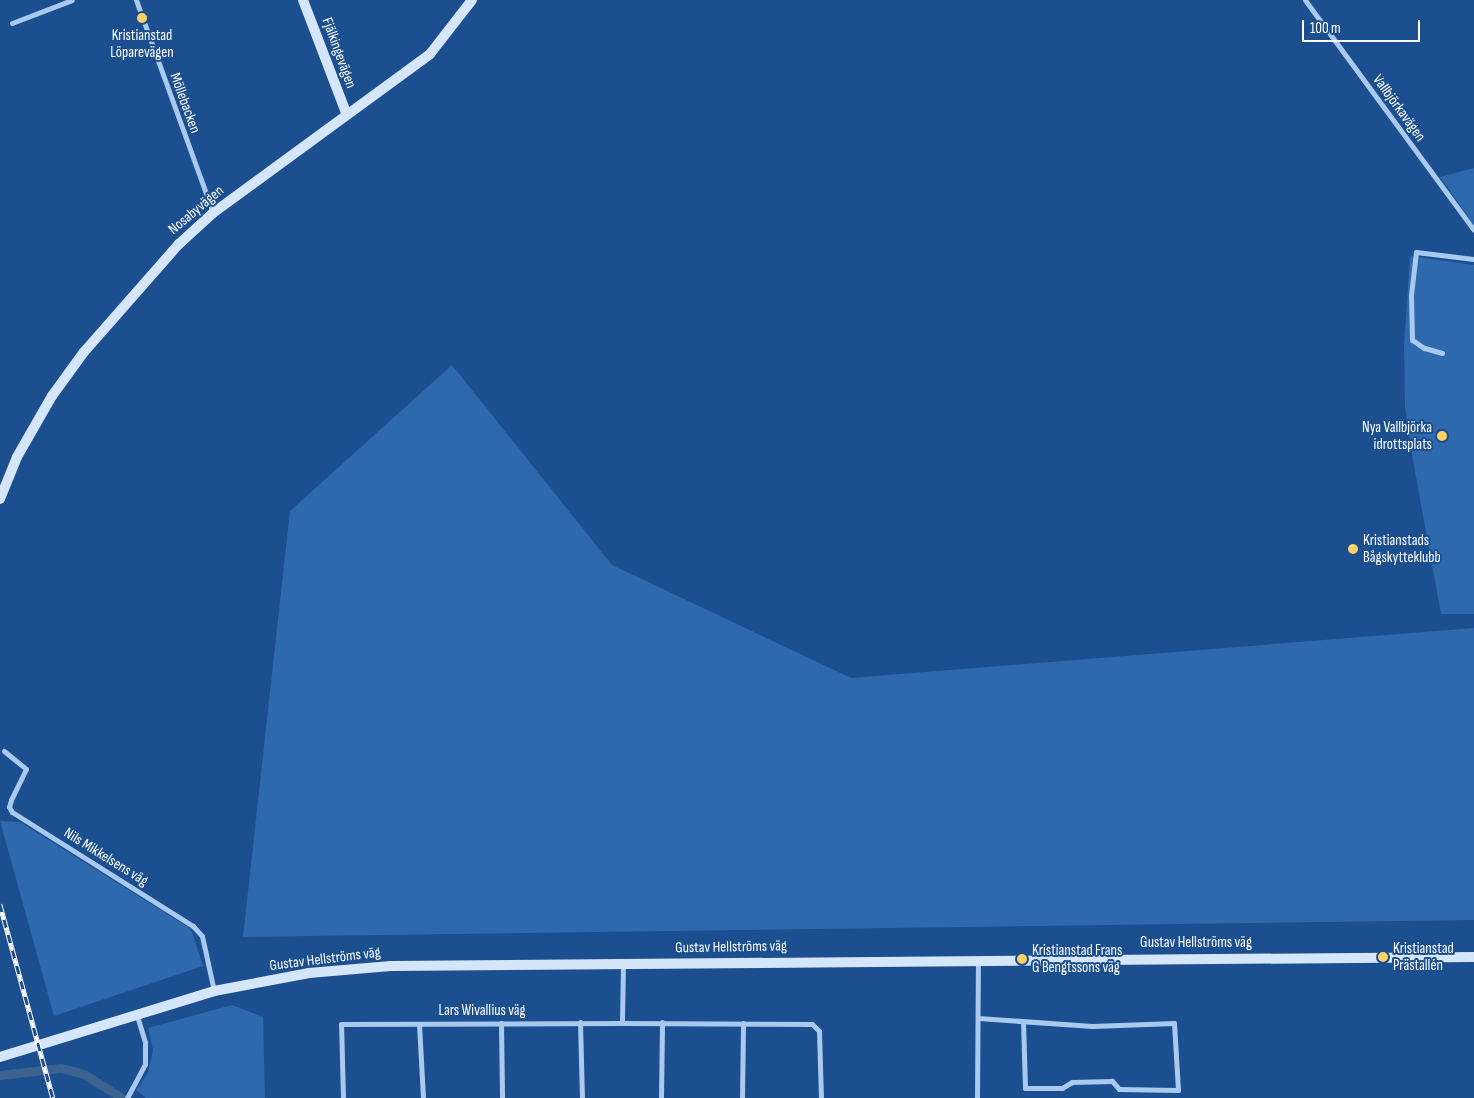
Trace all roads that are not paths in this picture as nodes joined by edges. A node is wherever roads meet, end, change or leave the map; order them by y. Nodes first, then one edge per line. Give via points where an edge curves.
1 (72, 0) edge
2 (136, 0) edge
3 (304, 0) edge
4 (472, 0) edge
5 (1306, 0) edge
6 (12, 23) dead end
7 (347, 115) junction
8 (213, 213) junction
9 (1474, 230) edge
10 (1474, 259) edge
11 (1442, 353) dead end
12 (0, 499) edge
13 (4, 751) dead end
14 (1474, 957) edge
15 (978, 959) junction
16 (622, 963) junction
17 (214, 991) junction
18 (137, 1014) junction
19 (978, 1018) junction
20 (580, 1022) junction
21 (662, 1022) junction
22 (1023, 1022) junction
23 (501, 1023) junction
24 (622, 1023) junction
25 (743, 1023) junction
26 (419, 1024) junction
27 (0, 1057) edge
28 (128, 1097) edge
29 (343, 1098) edge
30 (423, 1098) edge
31 (502, 1098) edge
32 (582, 1098) edge
33 (661, 1098) edge
34 (742, 1098) edge
35 (820, 1098) edge
36 (977, 1098) edge

1 - 6 street
2 - 8 street, Möllebacken
3 - 7 street, Fjälkingevägen
4 - 7 street, Nosabyvägen via 430,54
5 - 9 street, Vallbjörkavägen
7 - 8 street, Nosabyvägen
8 - 12 street, Nosabyvägen via 146,279 62,381 17,457
10 - 11 street via 1416,252 1411,295 1412,340 1424,348
13 - 17 street, Nils Mikkelsens väg via 26,769 11,800 9,807 12,812 192,926 202,936
14 - 15 street, Gustav Hellströms väg
15 - 16 street, Gustav Hellströms väg
15 - 19 street
16 - 17 street, Gustav Hellströms väg via 391,966 309,973
16 - 24 street
17 - 18 street, Gustav Hellströms väg
18 - 27 street, Gustav Hellströms väg
18 - 28 street via 145,1042 145,1064
19 - 22 street
19 - 36 street
20 - 23 street, Lars Wivallius väg
20 - 24 street, Lars Wivallius väg
20 - 32 street
21 - 24 street, Lars Wivallius väg
21 - 25 street, Lars Wivallius väg
21 - 33 street
22 - 22 street via 1092,1026 1174,1023 1178,1090 1119,1089 1112,1081 1072,1082 1062,1088 1025,1088
23 - 26 street, Lars Wivallius väg
23 - 31 street
25 - 34 street
25 - 35 street, Lars Wivallius väg via 793,1023 815,1027 820,1038
26 - 29 street, Lars Wivallius väg via 341,1024
26 - 30 street

